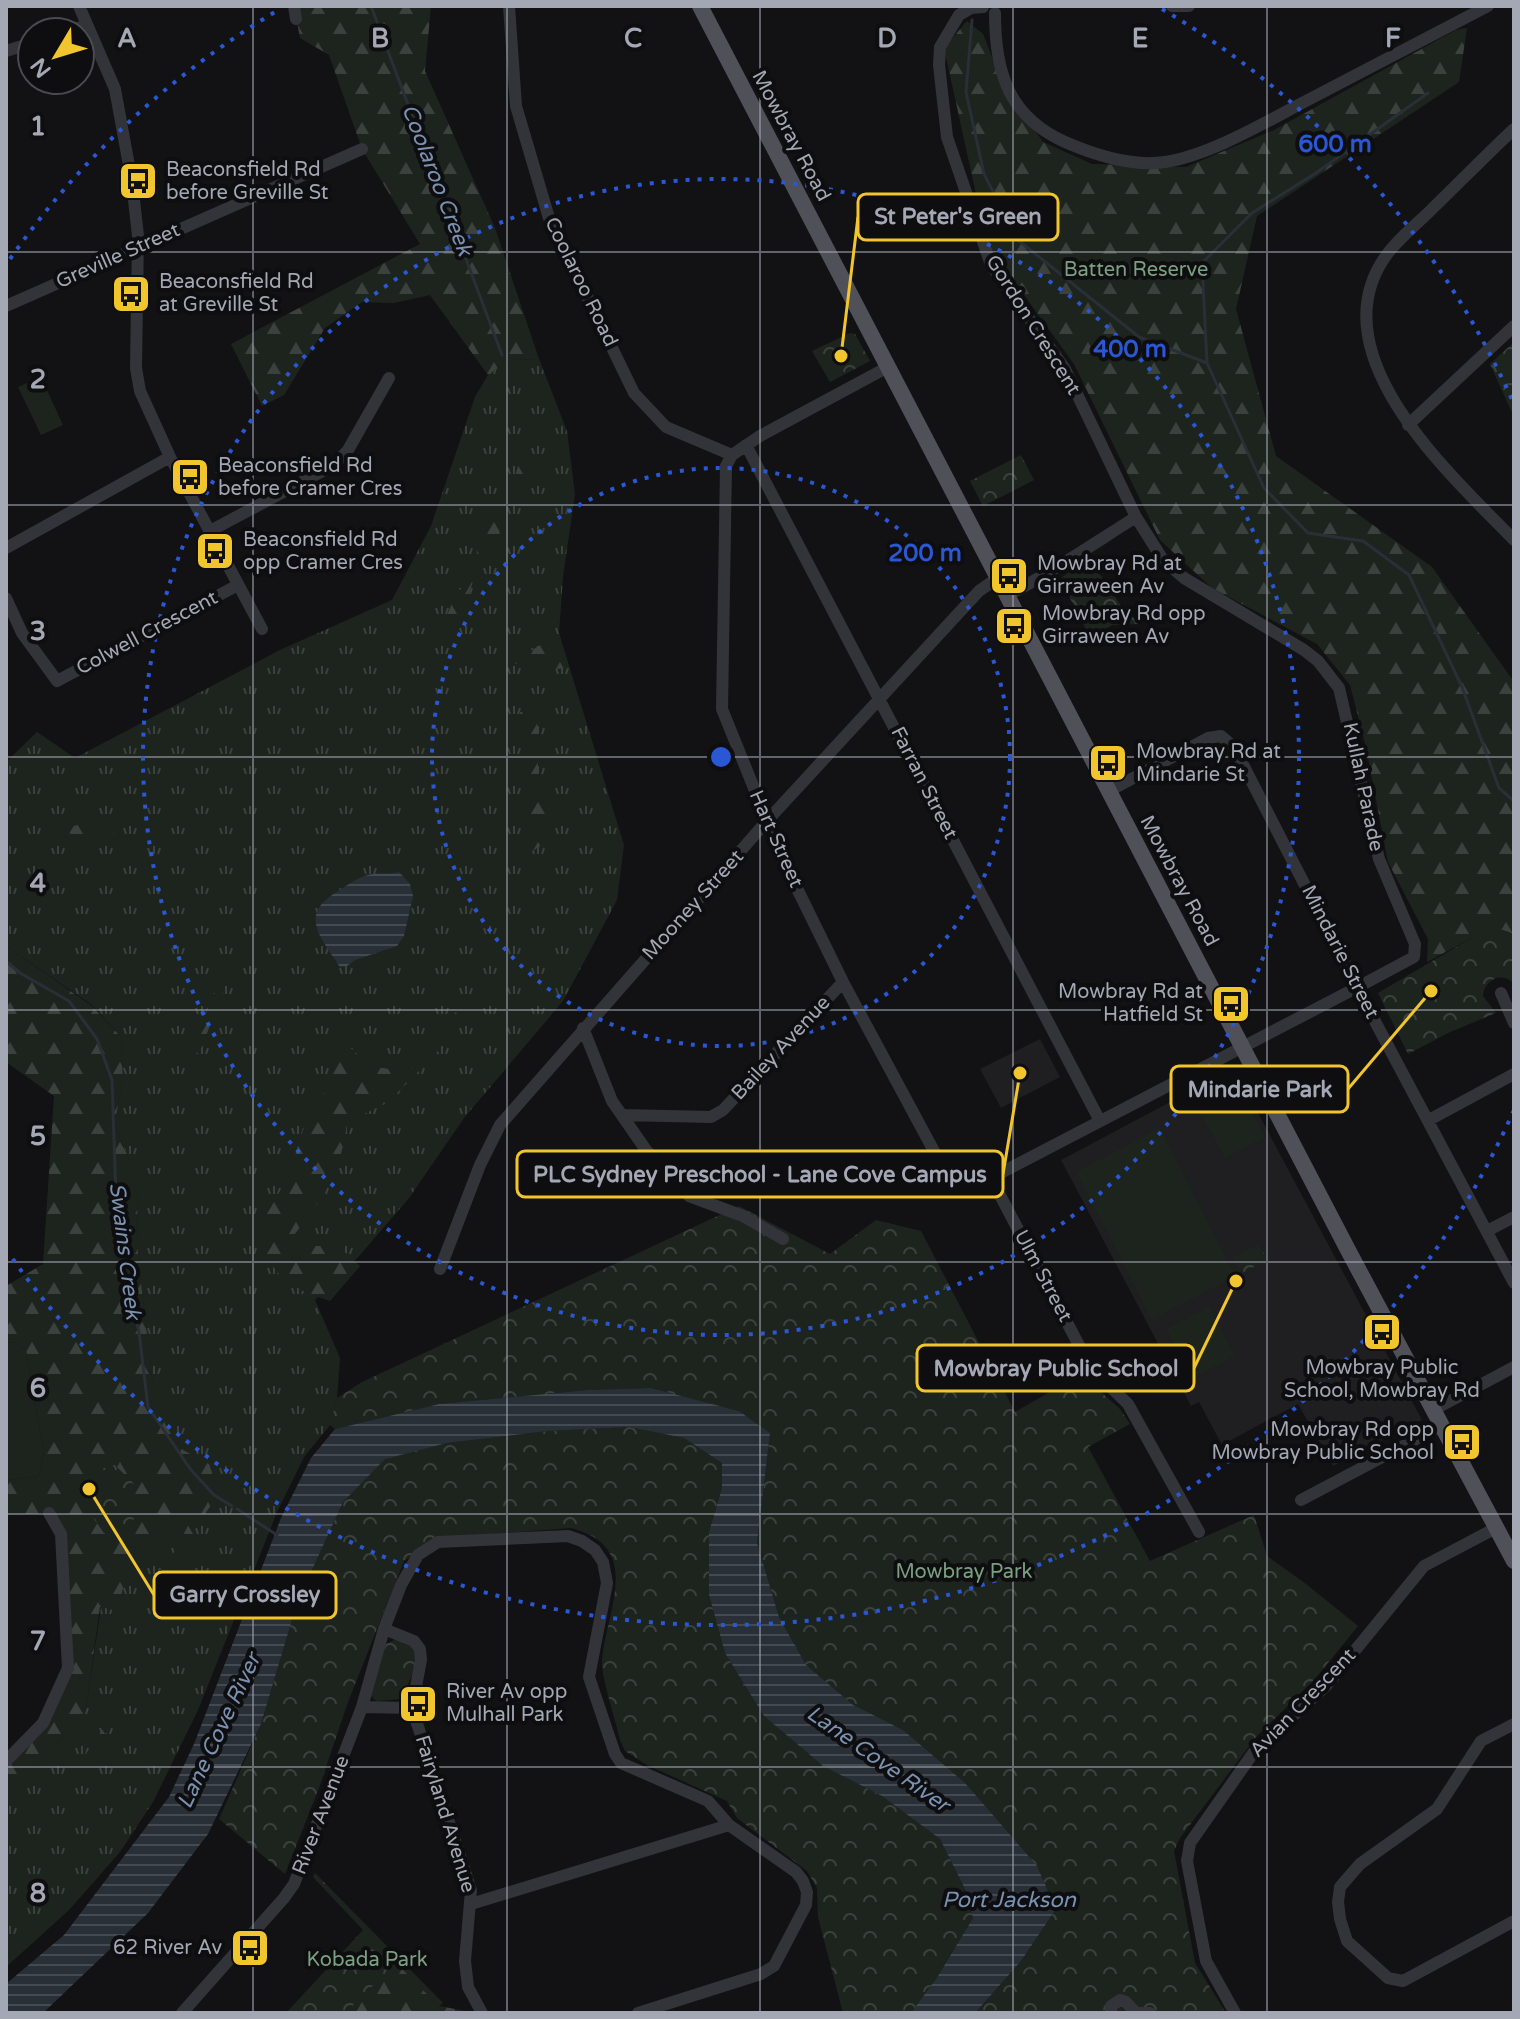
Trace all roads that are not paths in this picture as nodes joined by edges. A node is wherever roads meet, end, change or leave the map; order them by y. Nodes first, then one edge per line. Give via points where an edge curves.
1 (509, 6) edge
2 (700, 6) edge
3 (1172, 6) edge
4 (1488, 6) edge
5 (1188, 7) edge
6 (990, 8) edge
7 (96, 45) edge
8 (1514, 129) edge
9 (362, 149) dead end
10 (138, 248) junction
11 (6, 306) edge
12 (1514, 326) edge
13 (888, 367) junction
14 (389, 378) dead end
15 (1408, 425) junction
16 (746, 445) junction
17 (732, 455) junction
18 (170, 457) junction
19 (1136, 517) junction
20 (210, 531) junction
21 (1514, 540) edge
22 (6, 548) edge
23 (999, 577) junction
24 (238, 585) junction
25 (1008, 595) junction
26 (6, 598) edge
27 (262, 629) dead end
28 (880, 698) junction
29 (1109, 791) junction
30 (766, 822) junction
31 (843, 982) junction
32 (1358, 987) junction
33 (1501, 993) dead end
34 (1514, 1023) edge
35 (583, 1028) junction
36 (1243, 1048) junction
37 (1514, 1074) edge
38 (622, 1115) junction
39 (1429, 1120) junction
40 (1100, 1121) junction
41 (991, 1178) junction
42 (956, 1192) joint
43 (1514, 1217) edge
44 (1487, 1231) junction
45 (783, 1239) dead end
46 (440, 1269) dead end
47 (1514, 1283) edge
48 (1514, 1367) edge
49 (1433, 1410) junction
50 (1441, 1426) junction
51 (1301, 1500) dead end
52 (49, 1513) dead end
53 (1496, 1528) junction
54 (1199, 1532) dead end
55 (1514, 1561) edge
56 (384, 1629) junction
57 (362, 1707) junction
58 (412, 1708) junction
59 (1514, 1724) edge
60 (7, 1757) edge
61 (729, 1825) junction
62 (471, 1904) junction
63 (1514, 1921) edge
64 (1231, 2012) edge
65 (182, 2013) edge
66 (482, 2013) edge
67 (638, 2013) edge
68 (1111, 2013) edge
69 (1136, 2013) edge
70 (1150, 2013) edge

1 - 17 street, Coolaroo Road via 516,106 549,218 634,393 666,427
2 - 13 main road, Mowbray Road
3 - 5 street
4 - 6 street via 1246,132 1163,162 1094,153 1035,124 1013,101 995,47
6 - 19 street, Gordon Crescent via 971,8 959,15 940,47 947,137 991,265 1065,369
7 - 10 street via 119,104
8 - 15 street via 1388,253 1371,285 1366,323 1380,374
9 - 10 street, Greville Street
10 - 11 street, Greville Street
10 - 18 street via 138,380
12 - 15 street
13 - 16 street
13 - 23 main road, Mowbray Road
14 - 20 street via 334,465
15 - 21 street
16 - 17 street
16 - 28 street, Farran Street
17 - 30 street, Hart Street via 725,487 722,709
18 - 20 street
18 - 22 street
19 - 25 street
19 - 32 street, Kullah Parade via 1163,560 1184,578 1304,650 1339,688 1379,859 1415,944 1414,957
20 - 24 street
23 - 25 main road, Mowbray Road
23 - 28 street, Mooney Street via 979,591
24 - 26 street, Colwell Crescent via 57,681 22,633
24 - 27 street
25 - 29 main road, Mowbray Road
28 - 30 street, Mooney Street
28 - 40 street, Farran Street
29 - 32 street, Mindarie Street via 1221,736 1234,747
29 - 36 main road, Mowbray Road
30 - 31 street, Hart Street
30 - 35 street, Mooney Street
31 - 38 street, Bailey Avenue via 723,1110 711,1117
31 - 42 street, Hart Street
32 - 36 street, Kullah Parade
32 - 39 street, Mindarie Street
33 - 34 street
35 - 38 street
35 - 46 street, Mooney Street via 500,1125
36 - 40 street, Kullah Parade
36 - 49 main road, Mowbray Road
37 - 39 street
38 - 45 street via 689,1196 743,1216
39 - 44 street, Mindarie Street
40 - 41 street, Kullah Parade
41 - 42 street, Kullah Parade
41 - 54 street, Ulm Street via 1091,1368 1128,1404
43 - 44 street
44 - 47 street, Mindarie Street
48 - 49 street
49 - 50 main road, Mowbray Road
50 - 51 street
50 - 53 main road, Mowbray Road
52 - 60 street via 61,1534 68,1668 43,1723
53 - 55 main road, Mowbray Road
53 - 64 street, Avian Crescent via 1424,1566 1326,1686 1256,1749 1190,1843 1187,1861 1206,1961
56 - 57 street, River Avenue
56 - 58 street via 414,1641 420,1649
56 - 61 street, River Avenue via 410,1567 438,1542 568,1536 582,1541 599,1556 607,1576 589,1677 615,1754 629,1768 708,1801
57 - 58 street
57 - 65 street, River Avenue via 290,1891
58 - 62 street, Fairyland Avenue via 471,1890
59 - 63 street via 1481,1741 1437,1809 1360,1864 1340,1887 1338,1902 1347,1941 1388,1978 1403,1981
61 - 62 street
61 - 67 street, River Avenue via 796,1872 805,1886 806,1905 774,1966
62 - 66 street, Fairyland Avenue via 465,1961 468,1987
68 - 69 street via 1120,2000
69 - 70 street

